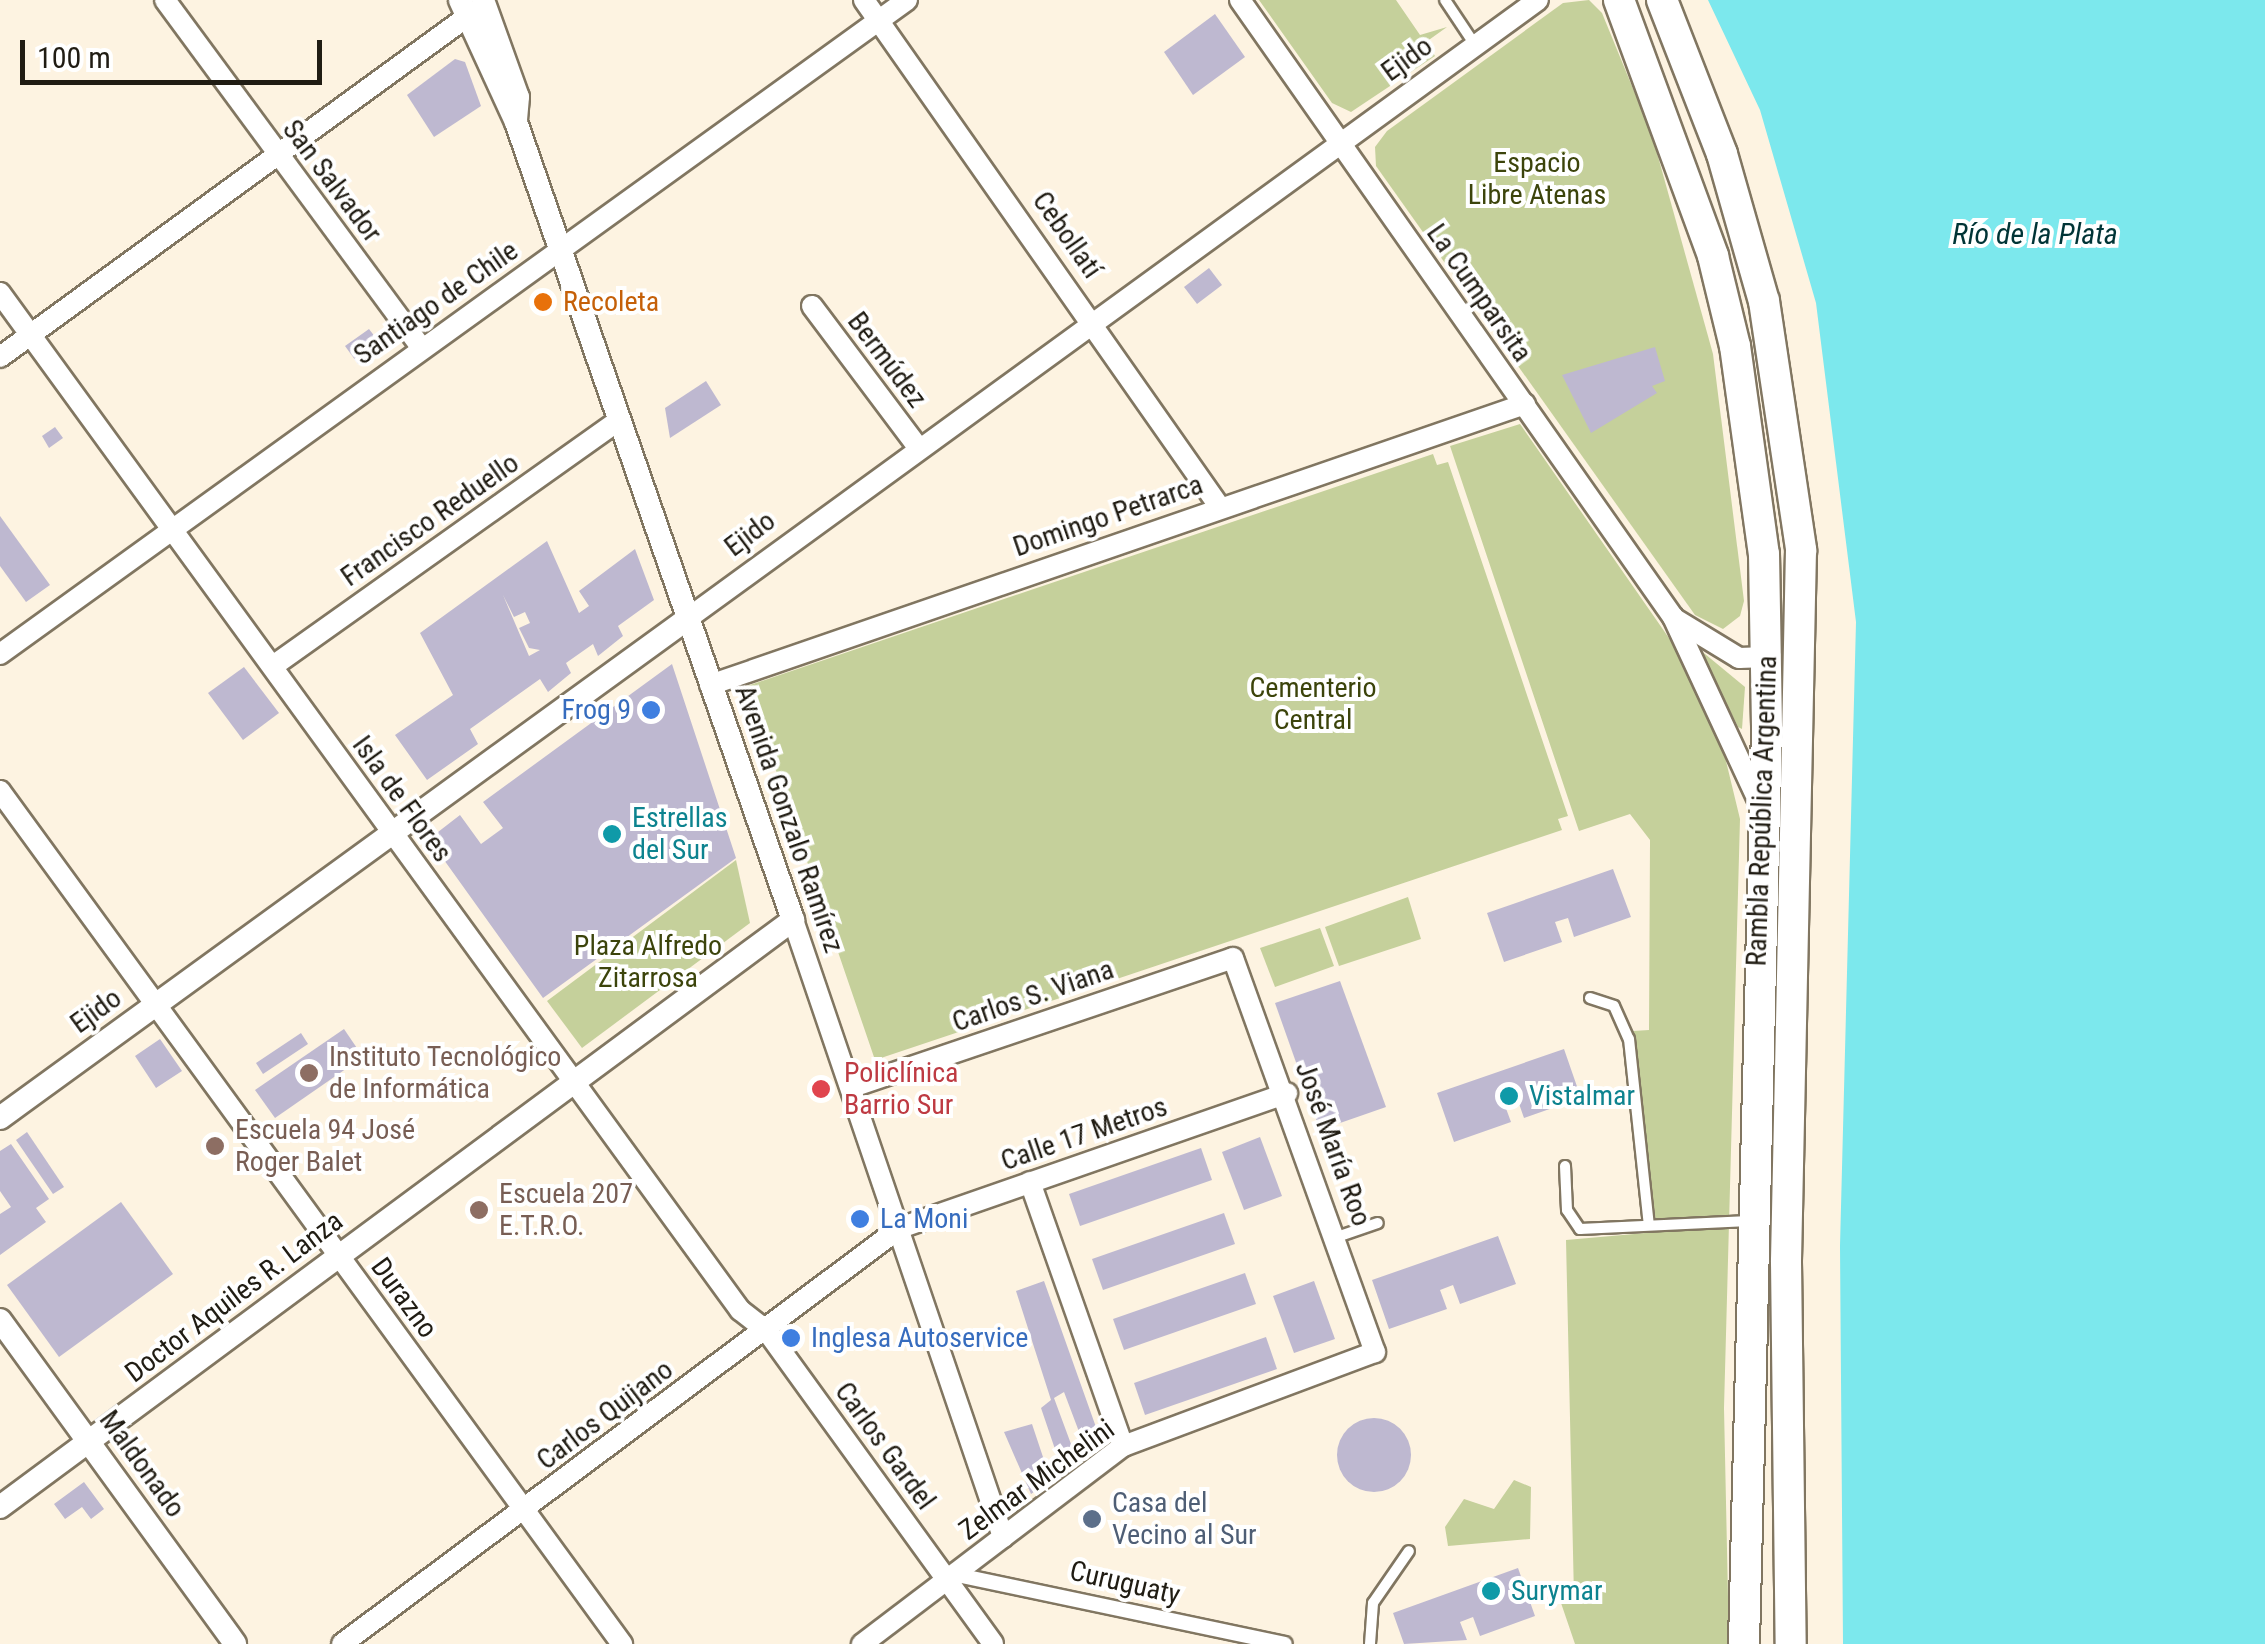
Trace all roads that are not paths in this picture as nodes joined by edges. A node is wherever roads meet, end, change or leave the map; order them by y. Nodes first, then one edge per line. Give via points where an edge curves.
1 (165, 0) edge
2 (864, 0) edge
3 (907, 0) edge
4 (1240, 0) edge
5 (1446, 0) edge
6 (1538, 0) edge
7 (1618, 0) edge
8 (1662, 0) edge
9 (471, 5) edge
10 (879, 20) junction
11 (1476, 46) junction
12 (1340, 145) junction
13 (276, 154) junction
14 (561, 248) junction
15 (0, 293) edge
16 (812, 306) dead end
17 (1092, 320) junction
18 (30, 335) junction
19 (420, 346) junction
20 (0, 357) edge
21 (1525, 404) junction
22 (619, 420) junction
23 (918, 446) junction
24 (1219, 506) junction
25 (172, 530) junction
26 (1673, 618) junction
27 (687, 619) junction
28 (0, 654) edge
29 (1768, 658) junction
30 (273, 666) junction
31 (710, 685) junction
32 (0, 791) edge
33 (1764, 816) junction
34 (394, 834) junction
35 (793, 920) junction
36 (1233, 958) joint
37 (1590, 998) dead end
38 (157, 1004) junction
39 (577, 1085) junction
40 (852, 1087) junction
41 (1287, 1093) junction
42 (0, 1118) edge
43 (1564, 1166) dead end
44 (1030, 1182) junction
45 (1749, 1221) junction
46 (1378, 1223) dead end
47 (1649, 1224) junction
48 (900, 1228) junction
49 (1337, 1237) junction
50 (338, 1256) junction
51 (0, 1320) edge
52 (766, 1330) junction
53 (1375, 1352) joint
54 (89, 1442) junction
55 (1123, 1446) junction
56 (0, 1507) edge
57 (524, 1510) junction
58 (1002, 1537) junction
59 (1409, 1551) dead end
60 (950, 1577) junction
61 (235, 1644) edge
62 (342, 1644) edge
63 (622, 1644) edge
64 (862, 1644) edge
65 (993, 1644) edge
66 (1285, 1644) edge
67 (1370, 1644) edge
68 (1744, 1644) edge
69 (1791, 1644) edge

1 - 13 street, San Salvador
2 - 10 street, Cebollatí
3 - 10 street, Santiago de Chile
4 - 12 street, La Cumparsita
5 - 11 lane
6 - 11 street, Ejido
7 - 29 main road, Rambla República Argentina via 1700,210 1734,346 1764,554
8 - 69 main road, Rambla República Argentina via 1722,154 1764,300 1801,550 1786,1262
9 - 13 street
9 - 14 street, Avenida Gonzalo Ramírez
10 - 14 street, Santiago de Chile
10 - 17 street, Cebollatí
11 - 12 street, Ejido
12 - 17 street, Ejido
12 - 21 street, La Cumparsita
13 - 18 street
13 - 19 street, San Salvador
14 - 19 street, Santiago de Chile
14 - 22 street, Avenida Gonzalo Ramírez
15 - 18 street, Isla de Flores
16 - 23 street, Bermúdez
17 - 23 street, Ejido
17 - 24 street, Cebollatí
18 - 20 street
18 - 25 street, Isla de Flores
19 - 25 street, Santiago de Chile
21 - 24 street, Domingo Petrarca
21 - 26 street, La Cumparsita
22 - 27 street, Avenida Gonzalo Ramírez
22 - 30 street, Francisco Reduello
23 - 27 street, Ejido
24 - 31 street, Domingo Petrarca
25 - 28 street, Santiago de Chile
25 - 30 street, Isla de Flores
26 - 29 street, La Cumparsita via 1739,658
26 - 33 street, La Cumparsita
27 - 31 street, Avenida Gonzalo Ramírez
27 - 34 street, Ejido
29 - 33 main road, Rambla República Argentina
30 - 34 street, Isla de Flores
31 - 35 street, Avenida Gonzalo Ramírez
32 - 38 street, Durazno
33 - 45 main road, Rambla República Argentina
34 - 38 street, Ejido
34 - 39 street, Isla de Flores
35 - 39 street, Doctor Aquiles R. Lanza
35 - 40 street, Avenida Gonzalo Ramírez
36 - 40 street, Carlos S. Viana
36 - 41 street, José María Roo
37 - 47 lane via 1614,1006 1629,1040
38 - 42 street, Ejido
38 - 50 street, Durazno
39 - 50 street, Doctor Aquiles R. Lanza
39 - 52 street, Isla de Flores via 740,1310
40 - 48 street, Avenida Gonzalo Ramírez
41 - 44 street, Calle 17 Metros
41 - 49 street, José María Roo
43 - 47 lane via 1567,1210 1580,1228
44 - 48 street, Calle 17 Metros
44 - 55 street
45 - 47 lane
45 - 68 main road, Rambla República Argentina
46 - 49 lane
48 - 52 street, Carlos Quijano
48 - 58 street, Avenida Gonzalo Ramírez
49 - 53 street, José María Roo
50 - 54 street, Doctor Aquiles R. Lanza
50 - 57 street, Durazno
51 - 54 street, Maldonado
52 - 57 street, Carlos Quijano
52 - 60 street, Carlos Gardel
53 - 55 street, Zelmar Michelini
54 - 56 street, Doctor Aquiles R. Lanza
54 - 61 street, Maldonado
55 - 58 street, Zelmar Michelini
57 - 62 street, Carlos Quijano
57 - 63 street, Durazno
58 - 60 street, Zelmar Michelini
59 - 67 lane via 1373,1602
60 - 64 street, Zelmar Michelini
60 - 65 street, Carlos Gardel
60 - 66 street, Curuguaty

